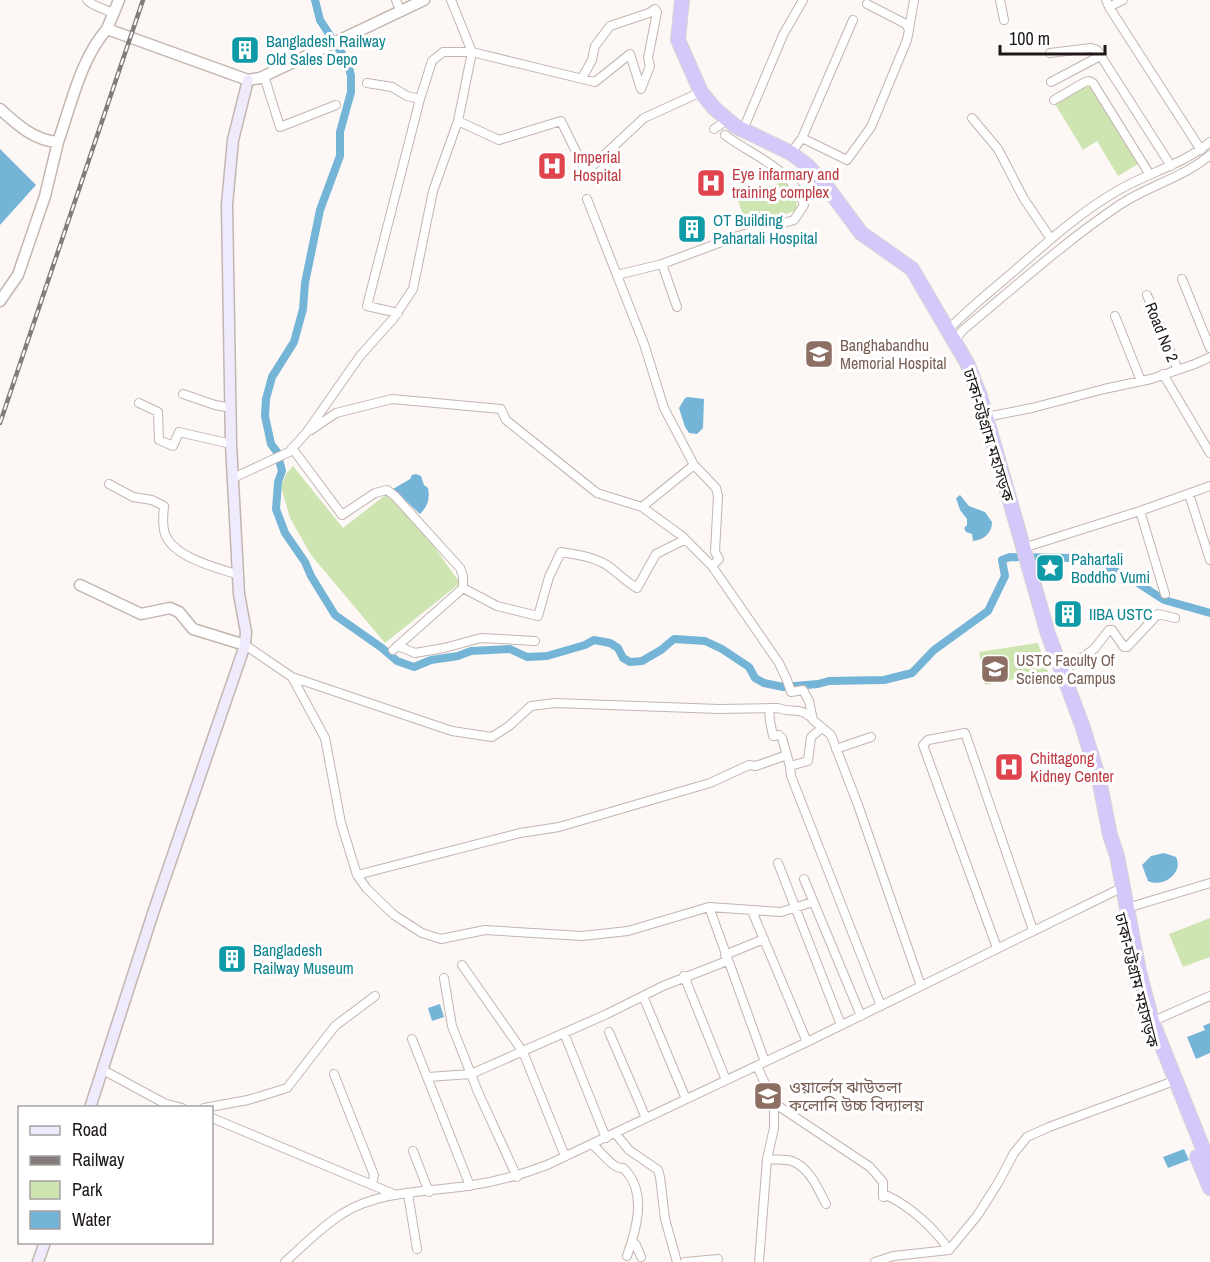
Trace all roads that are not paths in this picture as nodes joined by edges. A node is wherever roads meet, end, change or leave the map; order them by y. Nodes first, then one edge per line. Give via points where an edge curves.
1 (87, 0) edge
2 (118, 0) edge
3 (396, 0) edge
4 (424, 0) edge
5 (451, 0) edge
6 (682, 0) edge
7 (803, 0) edge
8 (914, 0) edge
9 (1000, 0) edge
10 (1123, 0) edge
11 (1108, 3) edge
12 (867, 4) dead end
13 (401, 12) junction
14 (114, 14) junction
15 (853, 20) dead end
16 (1004, 20) dead end
17 (107, 29) junction
18 (909, 30) junction
19 (472, 52) junction
20 (1050, 53) dead end
21 (1102, 55) junction
22 (264, 76) junction
23 (582, 78) junction
24 (248, 80) junction
25 (1051, 82) dead end
26 (367, 83) dead end
27 (701, 92) junction
28 (420, 99) junction
29 (1054, 100) dead end
30 (336, 105) dead end
31 (0, 109) edge
32 (972, 118) dead end
33 (458, 121) junction
34 (726, 128) junction
35 (714, 129) dead end
36 (743, 130) junction
37 (802, 138) junction
38 (58, 142) junction
39 (1210, 142) edge
40 (1201, 150) junction
41 (791, 153) junction
42 (1210, 155) edge
43 (1171, 166) junction
44 (1150, 175) junction
45 (587, 199) dead end
46 (1051, 239) junction
47 (662, 264) junction
48 (617, 274) junction
49 (1182, 279) dead end
50 (1147, 295) dead end
51 (0, 301) edge
52 (677, 307) dead end
53 (398, 313) junction
54 (1115, 316) dead end
55 (951, 335) junction
56 (1210, 348) edge
57 (1210, 357) edge
58 (1178, 370) junction
59 (1163, 374) junction
60 (1141, 381) junction
61 (183, 394) dead end
62 (139, 403) dead end
63 (231, 408) junction
64 (986, 417) junction
65 (306, 433) junction
66 (231, 444) junction
67 (290, 450) junction
68 (1210, 453) edge
69 (694, 465) junction
70 (233, 478) junction
71 (109, 484) dead end
72 (1210, 486) edge
73 (1189, 494) junction
74 (642, 507) junction
75 (1140, 511) junction
76 (684, 540) junction
77 (1025, 553) junction
78 (1210, 560) edge
79 (712, 566) junction
80 (239, 575) junction
81 (80, 585) dead end
82 (463, 588) junction
83 (1165, 594) dead end
84 (1175, 618) dead end
85 (535, 641) dead end
86 (245, 645) junction
87 (1062, 672) junction
88 (292, 676) junction
89 (769, 708) junction
90 (813, 720) junction
91 (822, 728) junction
92 (871, 737) dead end
93 (836, 749) junction
94 (787, 755) junction
95 (790, 766) junction
96 (1110, 835) junction
97 (778, 863) dead end
98 (357, 875) junction
99 (804, 879) dead end
100 (1210, 883) edge
101 (1115, 891) junction
102 (813, 902) junction
103 (709, 907) junction
104 (1127, 908) junction
105 (796, 909) junction
106 (752, 911) junction
107 (1033, 930) junction
108 (764, 939) junction
109 (997, 948) junction
110 (726, 958) junction
111 (462, 965) dead end
112 (684, 976) junction
113 (444, 978) dead end
114 (921, 986) junction
115 (375, 996) dead end
116 (643, 996) junction
117 (1210, 996) edge
118 (881, 1006) junction
119 (861, 1016) junction
120 (1149, 1023) junction
121 (841, 1025) junction
122 (609, 1032) dead end
123 (564, 1033) junction
124 (412, 1039) dead end
125 (807, 1042) junction
126 (523, 1052) junction
127 (761, 1064) junction
128 (103, 1070) junction
129 (334, 1074) dead end
130 (471, 1074) junction
131 (428, 1077) junction
132 (726, 1080) junction
133 (1170, 1082) junction
134 (686, 1099) junction
135 (774, 1103) junction
136 (90, 1106) edge
137 (178, 1106) edge
138 (210, 1106) edge
139 (213, 1118) edge
140 (646, 1118) junction
141 (615, 1133) junction
142 (606, 1138) junction
143 (593, 1145) junction
144 (413, 1151) dead end
145 (565, 1156) junction
146 (767, 1160) junction
147 (1210, 1165) edge
148 (374, 1175) junction
149 (516, 1177) junction
150 (372, 1185) junction
151 (470, 1186) junction
152 (1210, 1188) edge
153 (429, 1192) junction
154 (383, 1193) junction
155 (408, 1194) junction
156 (825, 1204) dead end
157 (632, 1241) junction
158 (44, 1244) edge
159 (417, 1249) dead end
160 (949, 1250) junction
161 (627, 1256) dead end
162 (641, 1257) dead end
163 (718, 1259) dead end
164 (38, 1262) edge
165 (285, 1262) edge
166 (677, 1262) edge
167 (685, 1262) edge
168 (759, 1262) edge
169 (874, 1262) edge

1 - 14 street
2 - 14 street
3 - 13 street
4 - 13 street
5 - 19 street
6 - 27 highway, ঢাকা-চট্টগ্রাম মহাসড়ক via 678,40
7 - 36 street via 783,35
8 - 18 street
9 - 16 street
10 - 11 street
11 - 40 street
12 - 18 street via 906,24
13 - 22 street
14 - 17 street
15 - 37 street
17 - 24 street
17 - 38 street via 88,57
18 - 37 street via 871,127 847,160
19 - 23 street
19 - 28 street via 443,52 432,61
19 - 33 street
20 - 21 street via 1091,48
21 - 25 street
21 - 43 street
22 - 24 street
22 - 30 street via 280,127
23 - 23 street via 595,82 630,54 641,89 650,66 648,58 657,12 654,9 610,26 595,46
24 - 63 main road via 233,140 227,205
26 - 28 street via 392,87
27 - 33 street via 644,118 586,172 561,121 499,140
27 - 34 highway, ঢাকা-চট্টগ্রাম মহাসড়ক
28 - 53 street via 367,306
29 - 44 street via 1085,82 1093,83
31 - 38 street via 19,126
32 - 46 street via 998,148 1024,200
33 - 53 street via 433,191 413,289
34 - 35 street
34 - 36 highway, ঢাকা-চট্টগ্রাম মহাসড়ক
34 - 47 street via 791,179 804,205 794,220
36 - 41 highway, ঢাকা-চট্টগ্রাম মহাসড়ক
37 - 41 street
38 - 51 street via 45,196 18,275
39 - 40 street
40 - 43 street
41 - 55 highway, ঢাকা-চট্টগ্রাম মহাসড়ক via 818,176 861,233 912,269
42 - 55 street via 1118,206 963,330
43 - 44 street
44 - 46 street via 1111,195
45 - 48 street
46 - 55 street
47 - 48 street
47 - 52 street
48 - 69 street via 664,408
49 - 56 street
50 - 58 street, Road No 2
53 - 65 street via 360,356
54 - 60 street
55 - 64 highway, ঢাকা-চট্টগ্রাম মহাসড়ক via 973,377
57 - 58 street
58 - 59 street
59 - 60 street
59 - 68 street
60 - 64 street
61 - 63 street
62 - 66 street via 158,412 159,440 173,446 179,432
63 - 66 main road
64 - 77 highway, ঢাকা-চট্টগ্রাম মহাসড়ক
65 - 67 street
65 - 74 street via 336,413 392,399 501,409 506,420 597,493
66 - 70 main road
67 - 70 street
67 - 82 street via 342,515 375,493 387,490 395,496 460,568
69 - 74 street
69 - 79 street via 716,488 718,496 715,552 719,559
70 - 80 main road
71 - 80 street via 133,497 164,506 166,537 180,551 198,562
72 - 73 street
73 - 75 street
73 - 78 street
74 - 76 street
75 - 77 street
75 - 83 street
76 - 79 street
76 - 82 street via 656,554 637,588 596,559 561,552 538,616 497,606
77 - 87 highway, ঢাকা-চট্টগ্রাম মহাসড়ক
79 - 90 street via 779,663 790,692 803,690
80 - 86 main road
81 - 86 street via 141,614 170,608 194,629
82 - 85 street via 395,648 415,653 481,638
84 - 87 street via 1158,614 1128,647 1109,630 1094,649
86 - 88 street
86 - 128 main road
87 - 96 highway, ঢাকা-চট্টগ্রাম মহাসড়ক via 1092,756
88 - 89 street via 452,731 492,737 531,706 555,703
88 - 98 street via 325,738 341,823
89 - 90 street via 795,709
89 - 94 street via 773,736 781,736
90 - 91 street
91 - 93 street via 831,735
91 - 95 street via 811,737 808,761
92 - 93 street
93 - 114 street
94 - 95 street
94 - 98 street via 749,765 710,783 559,827 520,833
95 - 118 street
96 - 101 highway, ঢাকা-চট্টগ্রাম মহাসড়ক via 1108,855
96 - 104 highway, ঢাকা-চট্টগ্রাম মহাসড়ক
97 - 105 street
98 - 103 street via 394,915 422,933 441,939 485,930 582,936 628,931
99 - 102 street
100 - 104 street
101 - 107 street
101 - 120 highway, ঢাকা-চট্টগ্রাম মহাসড়ক via 1139,1000
102 - 105 street
102 - 119 street
103 - 106 street
103 - 110 street
104 - 120 highway, ঢাকা-চট্টগ্রাম মহাসড়ক
105 - 106 street
105 - 121 street
106 - 108 street
107 - 109 street
107 - 109 street via 964,733 928,740 923,745
108 - 110 street
108 - 125 street
109 - 114 street
110 - 112 street
110 - 127 street
111 - 126 street
112 - 116 street
112 - 132 street
113 - 130 street via 452,1026
114 - 118 street
115 - 138 street via 335,1026 287,1088
116 - 123 street
116 - 134 street
117 - 120 street
118 - 119 street
119 - 121 street
120 - 133 highway, ঢাকা-চট্টগ্রাম মহাসড়ক
121 - 125 street
122 - 140 street
123 - 126 street
123 - 142 street
124 - 131 street
125 - 127 street
126 - 130 street
126 - 145 street
127 - 132 street
127 - 135 street
128 - 136 main road
128 - 137 street via 164,1103
129 - 148 street
130 - 131 street
130 - 149 street
131 - 151 street
132 - 134 street
133 - 147 highway, ঢাকা-চট্টগ্রাম মহাসড়ক
133 - 152 highway, ঢাকা-চট্টগ্রাম মহাসড়ক
133 - 160 street via 1027,1137 977,1216
134 - 140 street
135 - 146 street via 774,1128
135 - 160 street via 870,1167 884,1182 884,1197 903,1205 940,1236
139 - 150 street
140 - 141 street
141 - 142 street
141 - 166 street via 629,1150 657,1170
142 - 143 street
143 - 145 street
143 - 157 street via 625,1170 635,1186 638,1200
144 - 153 street
145 - 149 street
146 - 156 street via 792,1161 817,1186
146 - 168 street
148 - 150 street
148 - 154 street
149 - 151 street
150 - 154 street
151 - 153 street
153 - 155 street
154 - 155 street
154 - 165 street via 342,1214
155 - 159 street
157 - 161 street
157 - 162 street
158 - 164 main road
160 - 169 street
163 - 167 street

